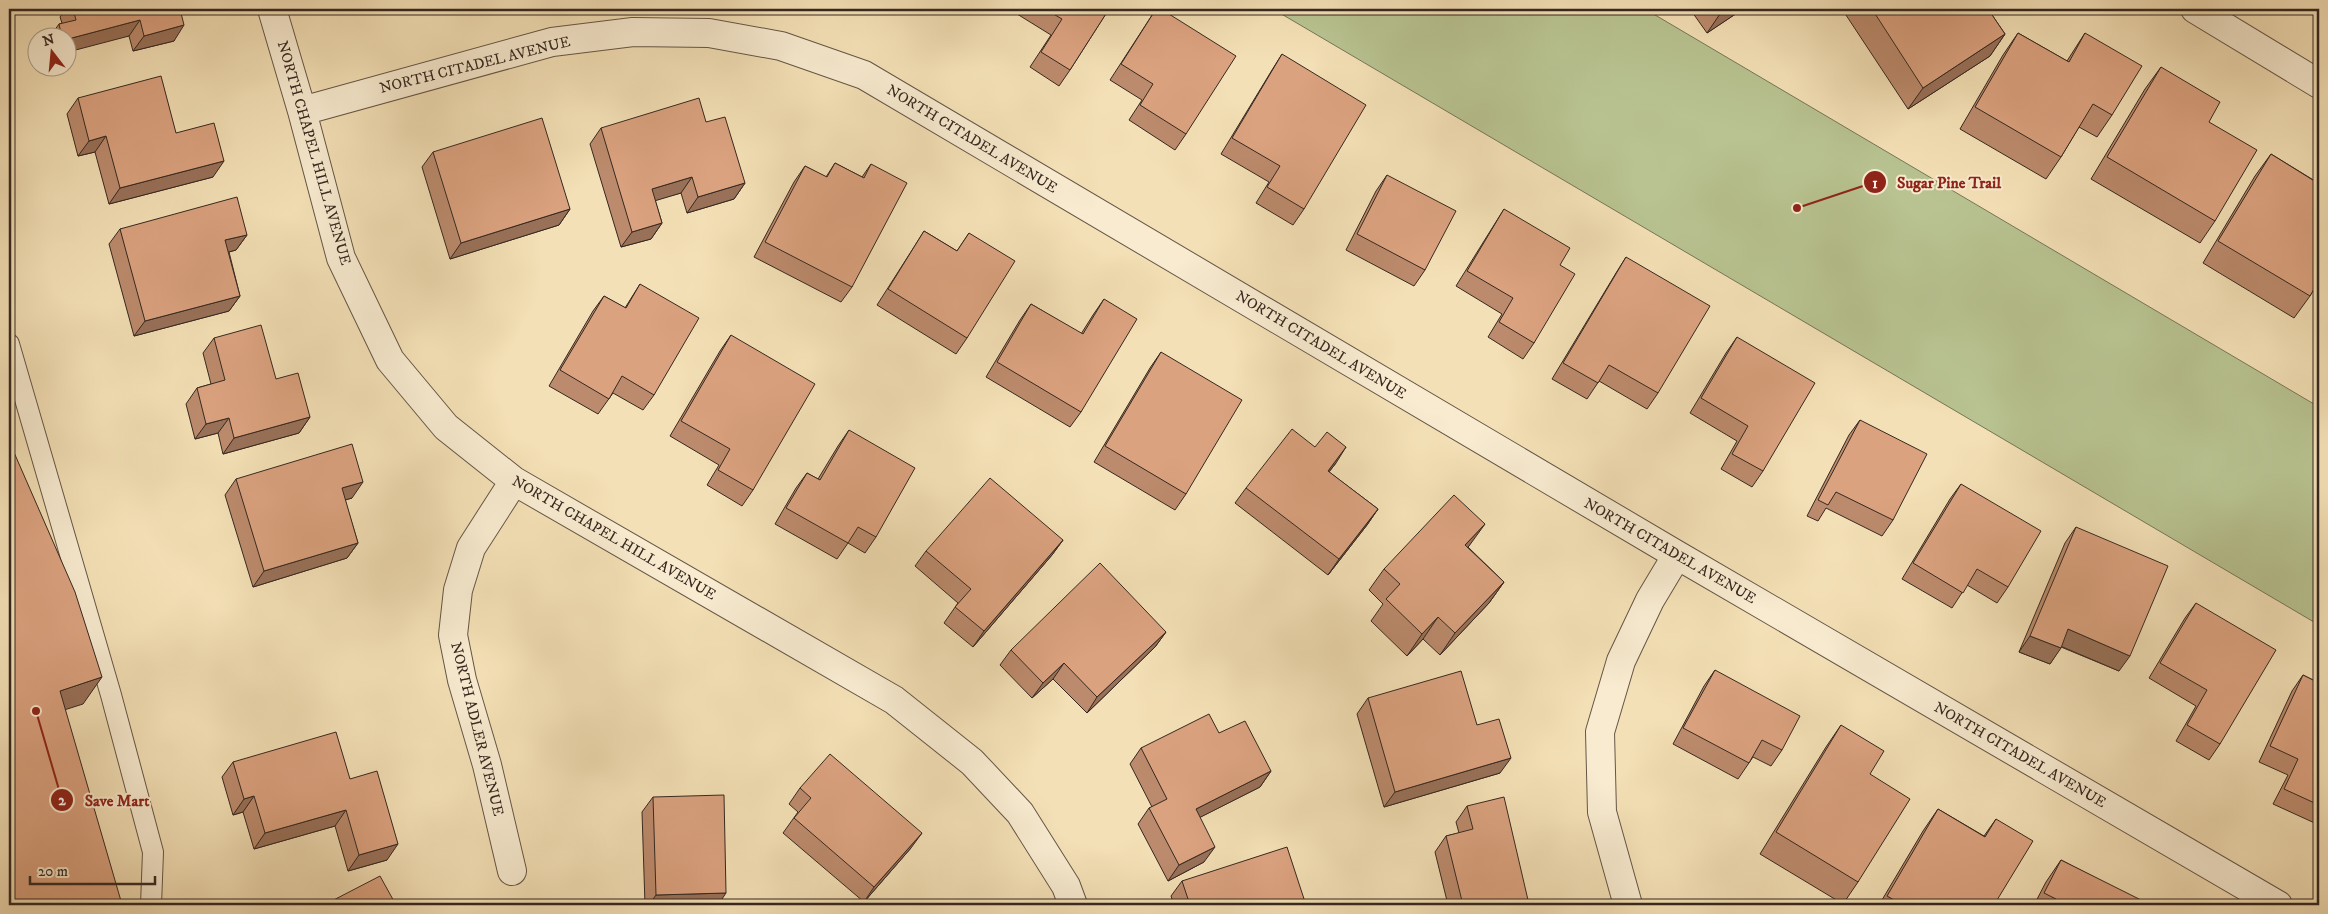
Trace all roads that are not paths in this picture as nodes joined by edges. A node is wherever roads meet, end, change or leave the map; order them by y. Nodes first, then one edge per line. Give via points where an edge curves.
1 (272, 9) edge
2 (2195, 9) edge
3 (2319, 84) edge
4 (302, 111) junction
5 (9, 344) edge
6 (514, 481) junction
7 (1677, 555) junction
8 (512, 870) dead end
9 (151, 905) edge
10 (1073, 905) edge
11 (1628, 905) edge
12 (2278, 905) edge

1 - 4 street, NORTH CHAPEL HILL AVENUE
2 - 3 street
4 - 6 street, NORTH CHAPEL HILL AVENUE via 341,258 390,360 446,427
4 - 7 street, NORTH CITADEL AVENUE via 552,42 642,32 709,33 781,46 864,75
5 - 9 lane via 153,852
6 - 8 street, NORTH ADLER AVENUE via 471,548 458,590 453,635
6 - 10 street, NORTH CHAPEL HILL AVENUE via 894,700 972,762 1020,813 1066,886
7 - 11 street via 1650,600 1621,661 1600,732 1602,812
7 - 12 street, NORTH CITADEL AVENUE

